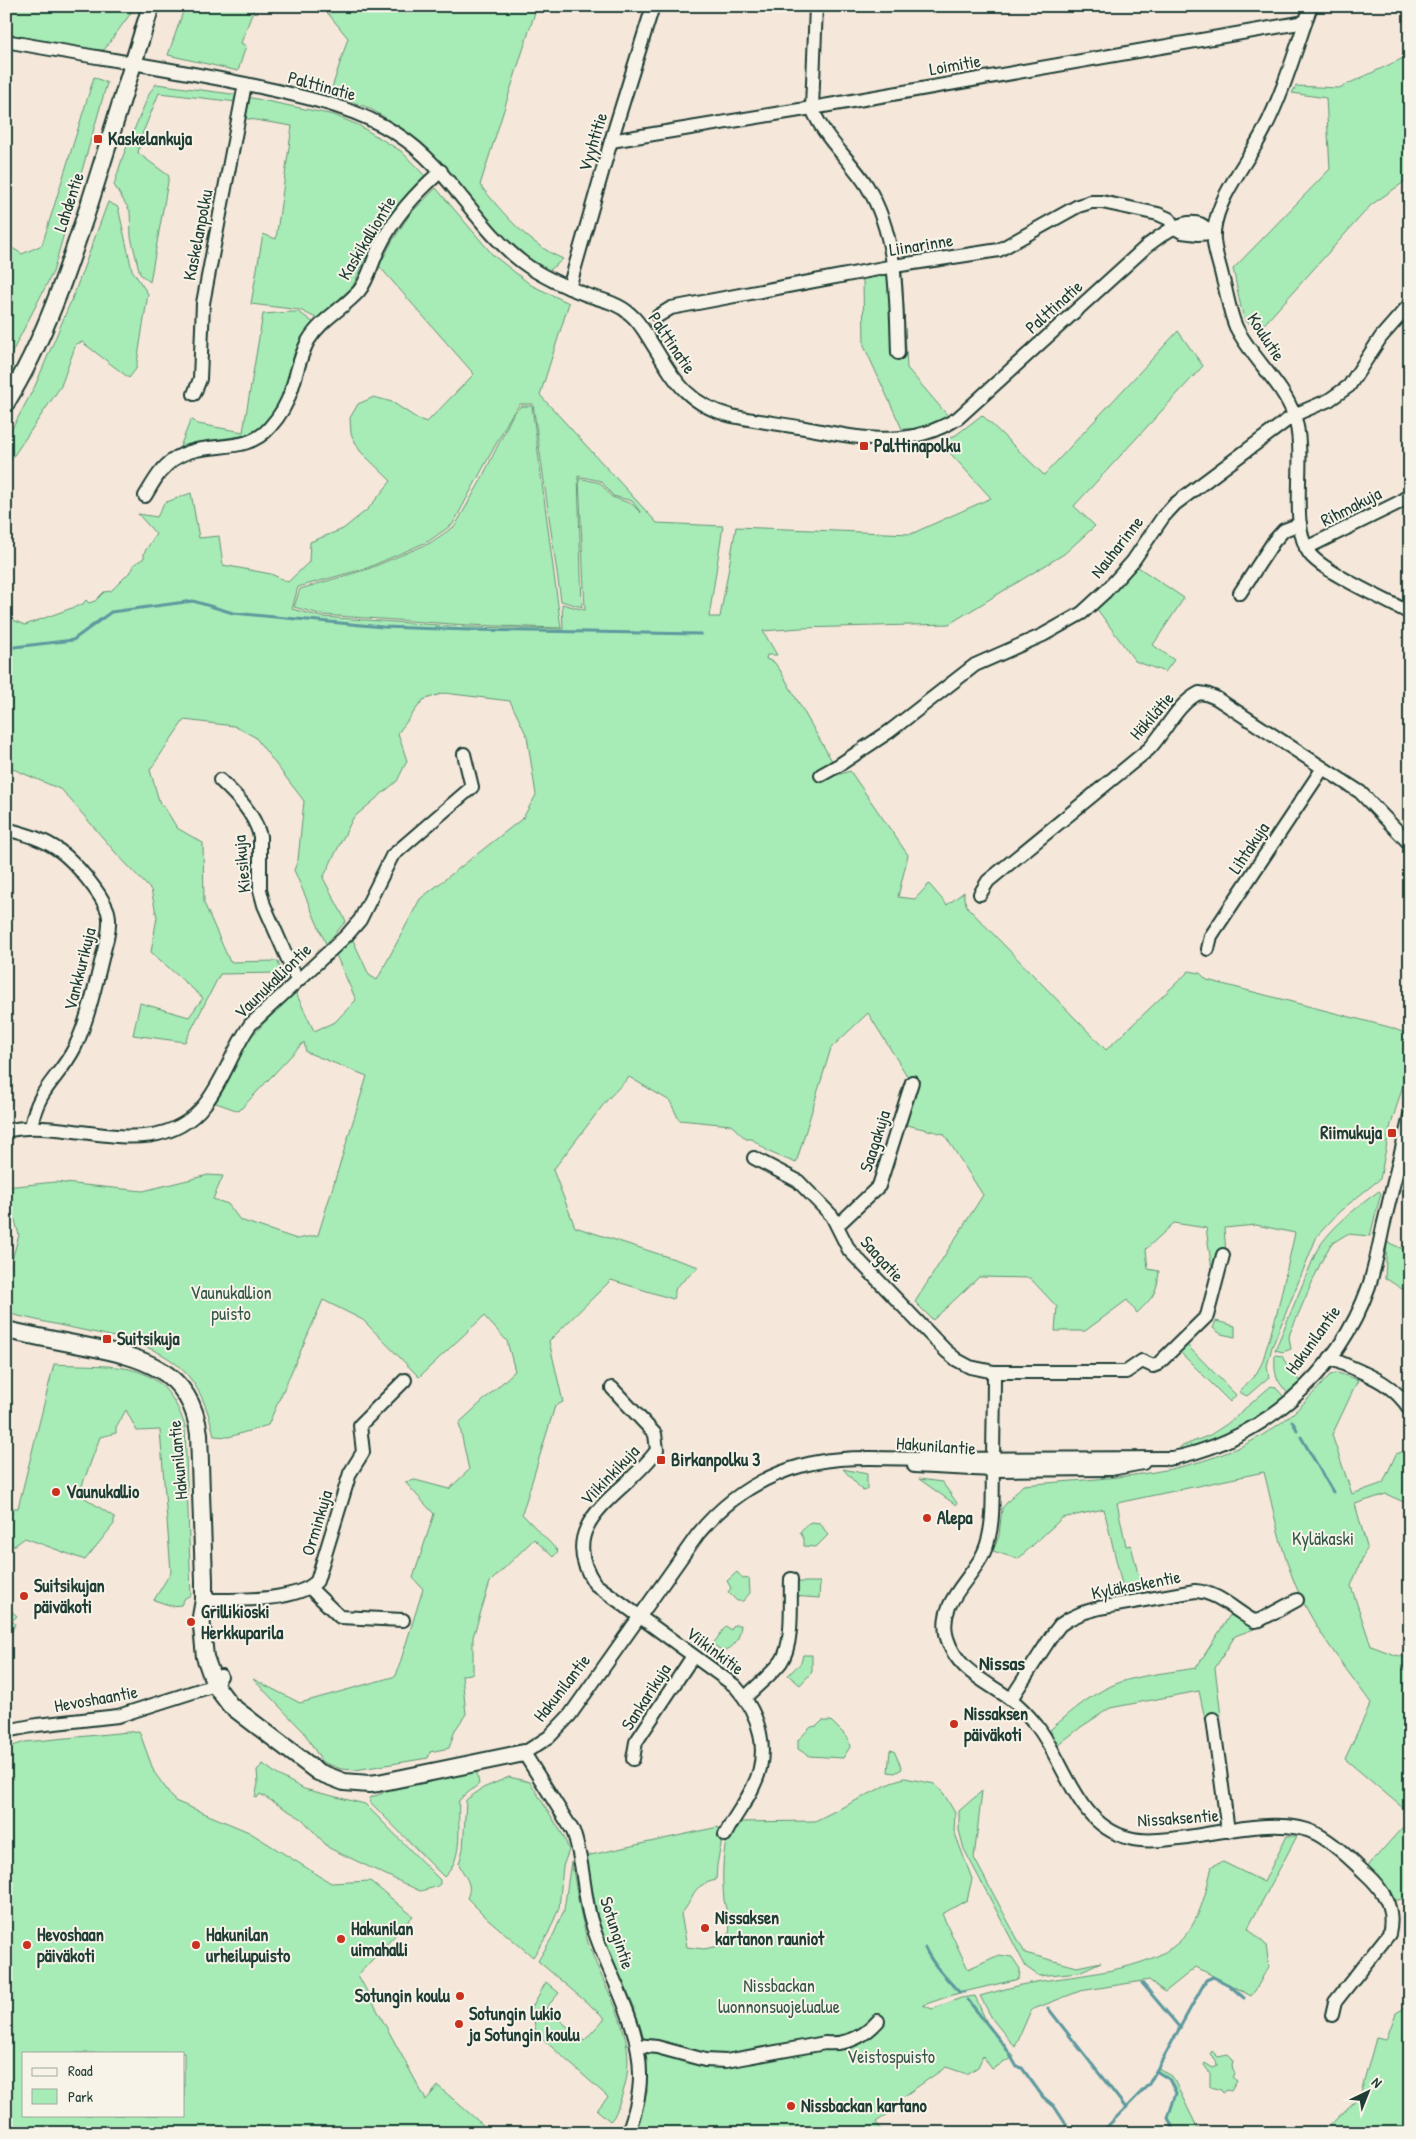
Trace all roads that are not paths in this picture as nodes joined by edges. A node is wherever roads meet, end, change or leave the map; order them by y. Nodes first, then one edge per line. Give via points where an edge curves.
1 (151, 6) edge
2 (653, 6) edge
3 (816, 6) edge
4 (1311, 6) edge
5 (1305, 22) junction
6 (6, 41) edge
7 (134, 62) junction
8 (246, 84) junction
9 (812, 108) junction
10 (611, 141) junction
11 (441, 171) junction
12 (1175, 228) junction
13 (1214, 233) junction
14 (894, 266) junction
15 (569, 288) junction
16 (1410, 304) edge
17 (658, 316) dead end
18 (898, 354) dead end
19 (194, 394) dead end
20 (6, 403) edge
21 (1294, 415) junction
22 (1410, 495) edge
23 (145, 496) dead end
24 (1300, 524) junction
25 (1306, 548) junction
26 (1240, 593) dead end
27 (1410, 613) edge
28 (464, 754) dead end
29 (1323, 768) junction
30 (821, 775) dead end
31 (220, 780) dead end
32 (6, 829) edge
33 (1410, 844) edge
34 (980, 894) dead end
35 (1208, 949) dead end
36 (297, 980) junction
37 (912, 1082) dead end
38 (1410, 1116) edge
39 (32, 1127) junction
40 (6, 1131) edge
41 (754, 1158) dead end
42 (838, 1225) junction
43 (1223, 1255) dead end
44 (6, 1330) edge
45 (1330, 1358) junction
46 (994, 1372) junction
47 (405, 1380) dead end
48 (612, 1388) dead end
49 (1410, 1410) edge
50 (993, 1464) junction
51 (791, 1578) dead end
52 (310, 1588) junction
53 (204, 1600) junction
54 (1297, 1600) dead end
55 (639, 1618) junction
56 (403, 1620) dead end
57 (693, 1656) junction
58 (216, 1679) junction
59 (745, 1698) junction
60 (1011, 1700) junction
61 (1213, 1718) dead end
62 (6, 1732) edge
63 (524, 1753) junction
64 (633, 1759) dead end
65 (1228, 1831) junction
66 (725, 1835) dead end
67 (1332, 2015) dead end
68 (878, 2021) dead end
69 (637, 2045) junction
70 (628, 2133) edge

1 - 7 main road, Lahdentie
2 - 10 street, Vyyhtitie
3 - 9 street
4 - 5 street, Koulutie
5 - 9 street, Loimitie
5 - 13 street, Koulutie via 1275,107 1219,212
6 - 7 street
7 - 8 street, Palttinatie
7 - 20 main road, Lahdentie via 71,261 41,337
8 - 11 street, Palttinatie via 332,103 365,116 411,143
8 - 19 street, Kaskelanpolku via 202,303 200,379
9 - 10 street, Loimitie
9 - 14 street via 821,128 866,185 876,203
10 - 15 street, Vyyhtitie
11 - 15 street, Palttinatie via 501,243 537,272
11 - 23 street, Kaskikalliontie via 412,198 393,223 359,291 332,313 309,340 286,404 270,427 255,440 244,444 201,448 174,459 159,474
12 - 13 street via 1182,232
12 - 14 street, Liinarinne via 1170,220 1158,214 1091,202 999,250
12 - 15 street, Palttinatie via 1148,245 958,418 932,432 899,439 829,432 748,419 710,409 683,390 643,328 628,312
13 - 21 street, Koulutie via 1216,254 1237,327 1284,394
14 - 17 street, Liinarinne via 672,308
14 - 18 street
16 - 21 street, Nauharinne via 1381,338 1349,386 1329,400
21 - 24 street, Koulutie via 1300,444
21 - 30 street, Nauharinne via 1176,504 1163,517 1133,561 1082,613 1043,635 975,665 890,731
22 - 25 street, Rihmakuja
24 - 25 street, Koulutie
24 - 26 street via 1284,530 1274,541
25 - 27 street via 1324,566
28 - 36 street, Vaunukalliontie via 472,787 392,856 360,920
29 - 33 street, Häkilätie via 1360,792
29 - 34 street, Häkilätie via 1216,698 1199,693 1181,706 1149,749 988,881
29 - 35 street, Lihtakuja via 1211,936
31 - 36 street, Kiesikuja via 243,802 258,829 262,897
32 - 39 street, Vankkurikuja via 36,838 60,851 101,897 108,913 107,939 82,1032 70,1056 42,1094
36 - 39 street, Vaunukalliontie via 250,1024 204,1105 184,1122 165,1131 118,1137
37 - 42 street, Saagakuja via 879,1186
38 - 45 street, Hakunilantie via 1368,1287 1350,1328
39 - 40 street, Vaunukalliontie
41 - 42 street, Saagatie via 798,1181
42 - 46 street, Saagatie via 848,1250 946,1351 970,1367
43 - 46 street, Saagatie via 1207,1316 1158,1364 1153,1366 1142,1361 1126,1372
44 - 53 main road, Hakunilantie via 134,1357 164,1372 182,1389 194,1408 199,1434
45 - 49 street via 1390,1386
45 - 50 street, Hakunilantie via 1303,1389 1269,1418 1220,1444 1175,1458
46 - 50 street
47 - 52 street, Orminkuja via 360,1425 363,1452 350,1472 317,1582
48 - 55 street, Viikinkikuja via 655,1434 658,1450 647,1465 598,1510 589,1522 581,1548 583,1562 595,1584
50 - 55 street, Hakunilantie via 844,1459 817,1462 761,1481 730,1501 698,1534
50 - 60 street, Nissaksentie via 988,1538 983,1553 949,1605 945,1622 952,1651 960,1663 975,1677
51 - 59 street via 789,1637 785,1655
52 - 53 street via 288,1596
52 - 56 street via 340,1617
53 - 58 main road, Hakunilantie via 210,1612
54 - 60 street, Kyläkaskentie via 1254,1621 1212,1594 1196,1591 1082,1612 1060,1625
55 - 57 street, Viikinkitie
55 - 63 street, Hakunilantie via 570,1715 549,1737
57 - 59 street, Viikinkitie via 735,1686
57 - 64 street, Sankarikuja via 636,1742
58 - 62 street, Hevoshaantie via 189,1693 118,1716
58 - 63 main road, Hakunilantie via 230,1705 307,1765 344,1782 378,1783
59 - 66 street, Viikinkitie via 761,1735 761,1761 753,1788
60 - 65 street, Nissaksentie via 1037,1726 1080,1801 1095,1820 1113,1832 1130,1839 1146,1840
61 - 65 street
63 - 69 street, Sotungintie via 569,1823 577,1842 586,1900 596,1935
65 - 67 street, Nissaksentie via 1286,1826 1316,1833 1368,1875 1388,1901 1389,1934 1335,2002
68 - 69 street via 863,2035 838,2044 825,2042 726,2060 705,2060 658,2047
69 - 70 street, Sotungintie via 639,2090

